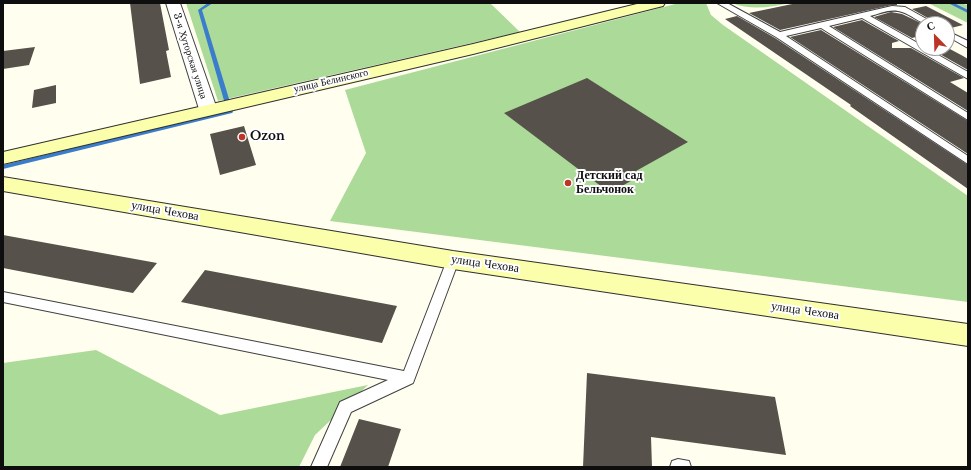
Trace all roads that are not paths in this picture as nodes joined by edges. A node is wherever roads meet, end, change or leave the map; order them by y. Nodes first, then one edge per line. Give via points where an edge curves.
1 (173, 3) edge
2 (658, 3) edge
3 (721, 3) edge
4 (863, 15) junction
5 (915, 17) edge
6 (822, 25) junction
7 (779, 35) junction
8 (955, 38) edge
9 (968, 45) edge
10 (968, 76) edge
11 (208, 109) junction
12 (968, 117) edge
13 (3, 158) edge
14 (968, 161) edge
15 (3, 184) edge
16 (453, 260) junction
17 (3, 297) edge
18 (968, 335) edge
19 (408, 378) junction
20 (319, 467) edge
21 (678, 467) edge
22 (683, 467) edge

1 - 11 street, 3-я Хуторская улица
2 - 11 street, улица Белинского via 472,49
3 - 7 lane
4 - 5 lane via 896,8
4 - 6 lane
4 - 10 lane
6 - 7 lane
6 - 12 lane
7 - 14 lane
8 - 9 lane
11 - 13 street, улица Белинского
15 - 16 street, улица Чехова
16 - 18 street, улица Чехова
16 - 19 lane
17 - 19 lane
19 - 20 lane via 345,407
21 - 22 lane

